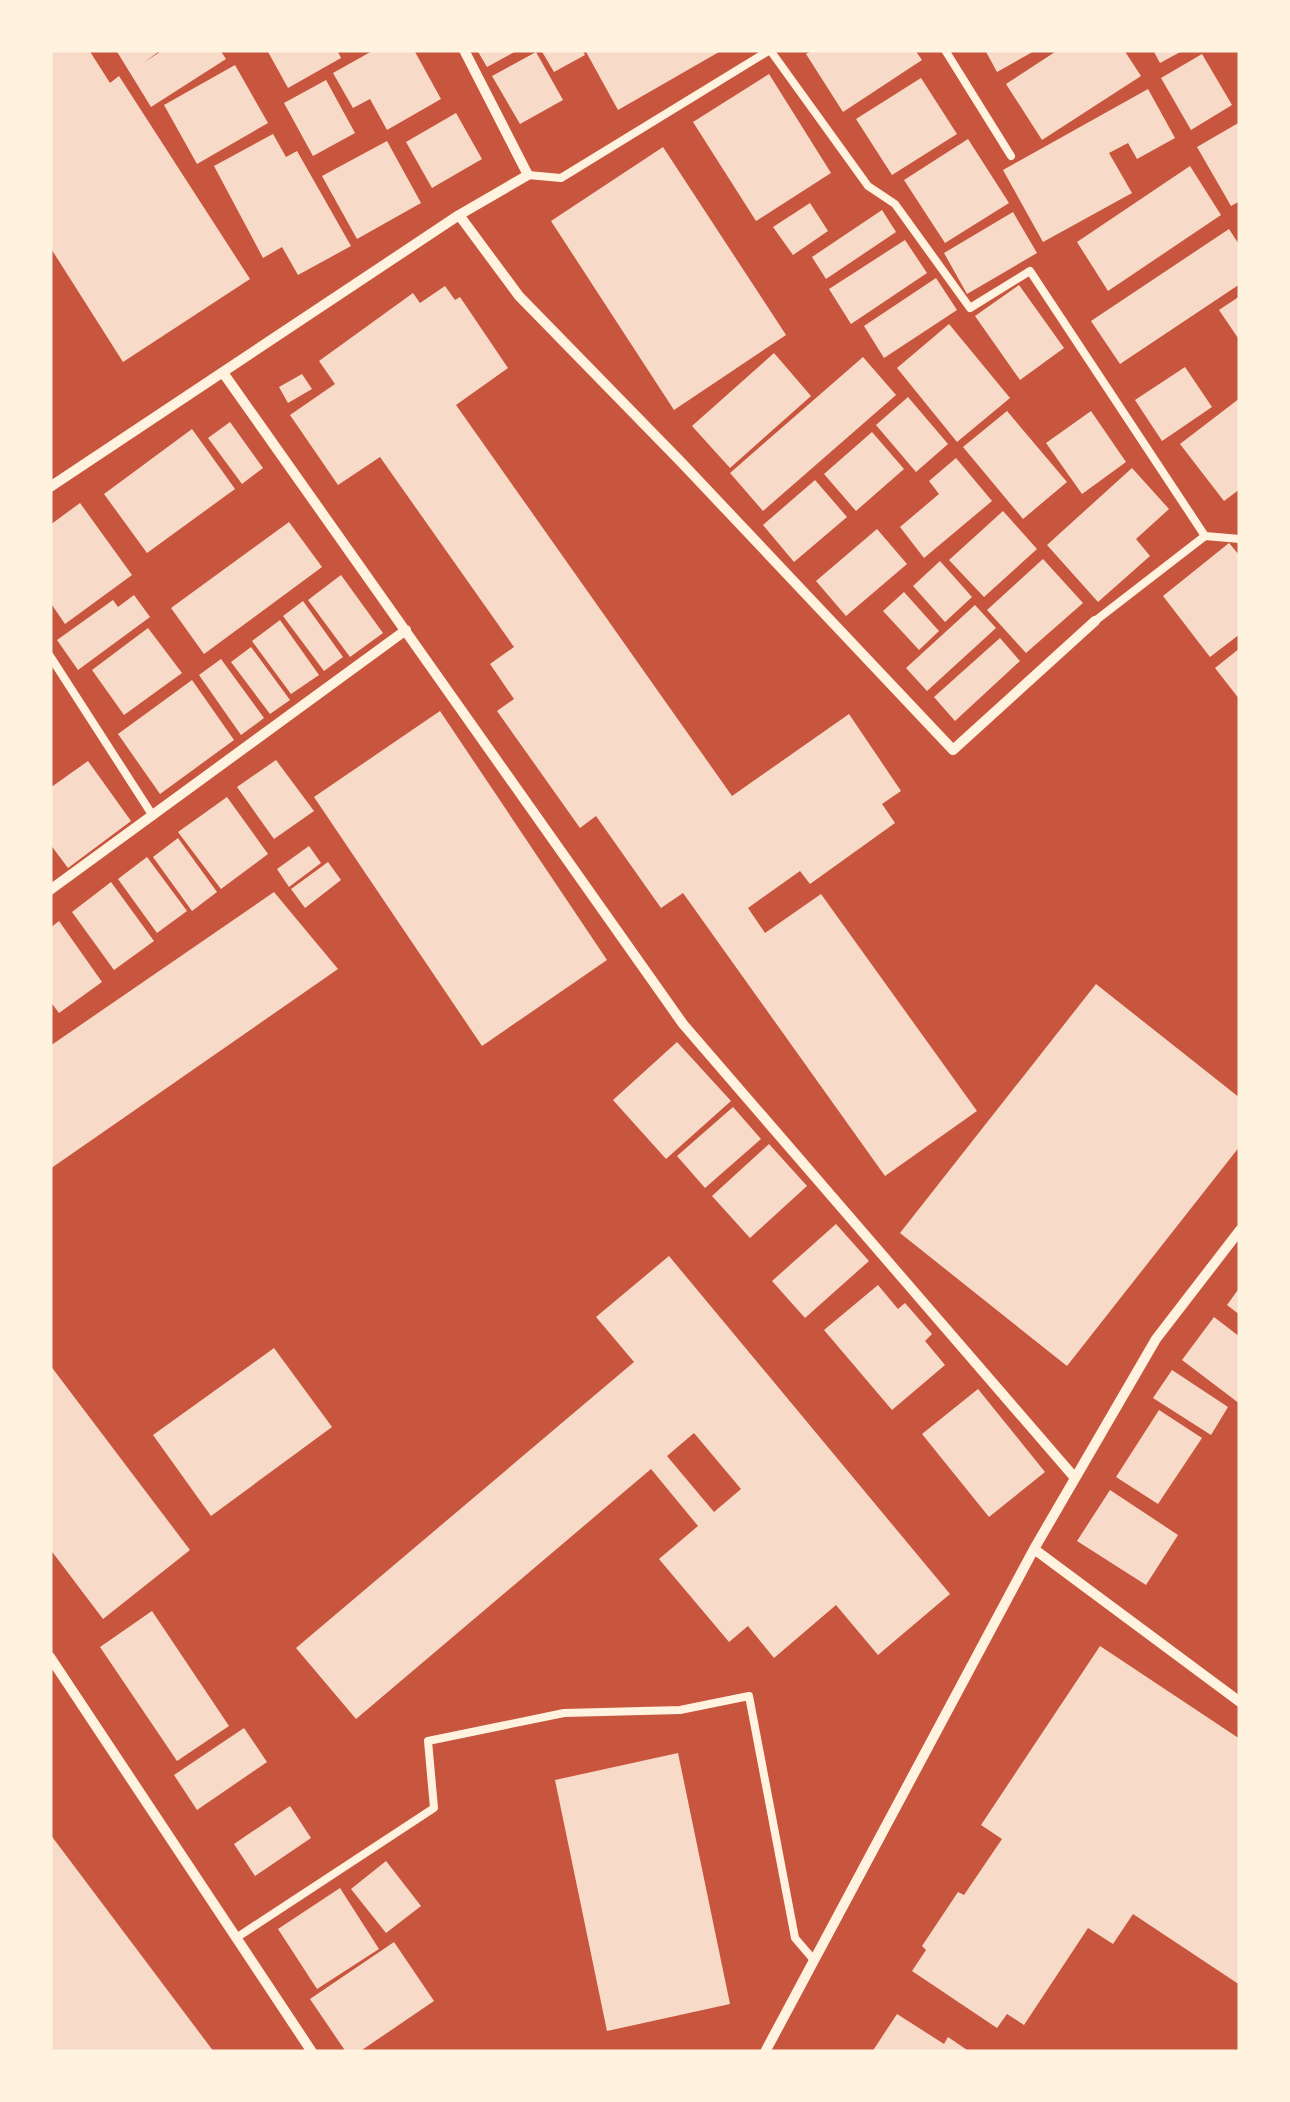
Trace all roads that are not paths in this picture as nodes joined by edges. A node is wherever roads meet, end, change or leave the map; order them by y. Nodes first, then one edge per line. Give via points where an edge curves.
1 (464, 50) edge
2 (770, 50) edge
3 (945, 50) edge
4 (1010, 156) dead end
5 (528, 175) junction
6 (459, 215) junction
7 (224, 374) junction
8 (50, 487) edge
9 (1205, 536) junction
10 (1240, 539) edge
11 (1095, 621) joint
12 (406, 630) junction
13 (50, 656) edge
14 (153, 816) junction
15 (50, 890) edge
16 (1240, 1230) edge
17 (1075, 1478) junction
18 (1034, 1549) junction
19 (50, 1657) edge
20 (1240, 1702) edge
21 (236, 1938) junction
22 (813, 1959) junction
23 (312, 2052) edge
24 (766, 2052) edge

1 - 5 street
2 - 5 lane via 561,178
2 - 9 lane via 868,186 894,204 970,308 1030,271
3 - 4 lane
5 - 6 street
6 - 7 street
6 - 11 street via 519,296 954,750
7 - 8 street
7 - 12 street
9 - 10 lane
9 - 11 lane
12 - 14 street
12 - 17 street via 683,1024
13 - 14 lane
14 - 15 street
16 - 17 street via 1156,1338
17 - 18 street
18 - 20 street
18 - 22 street
19 - 21 street
21 - 22 lane via 434,1808 428,1741 564,1713 680,1710 749,1696 795,1938
21 - 23 street
22 - 24 street

